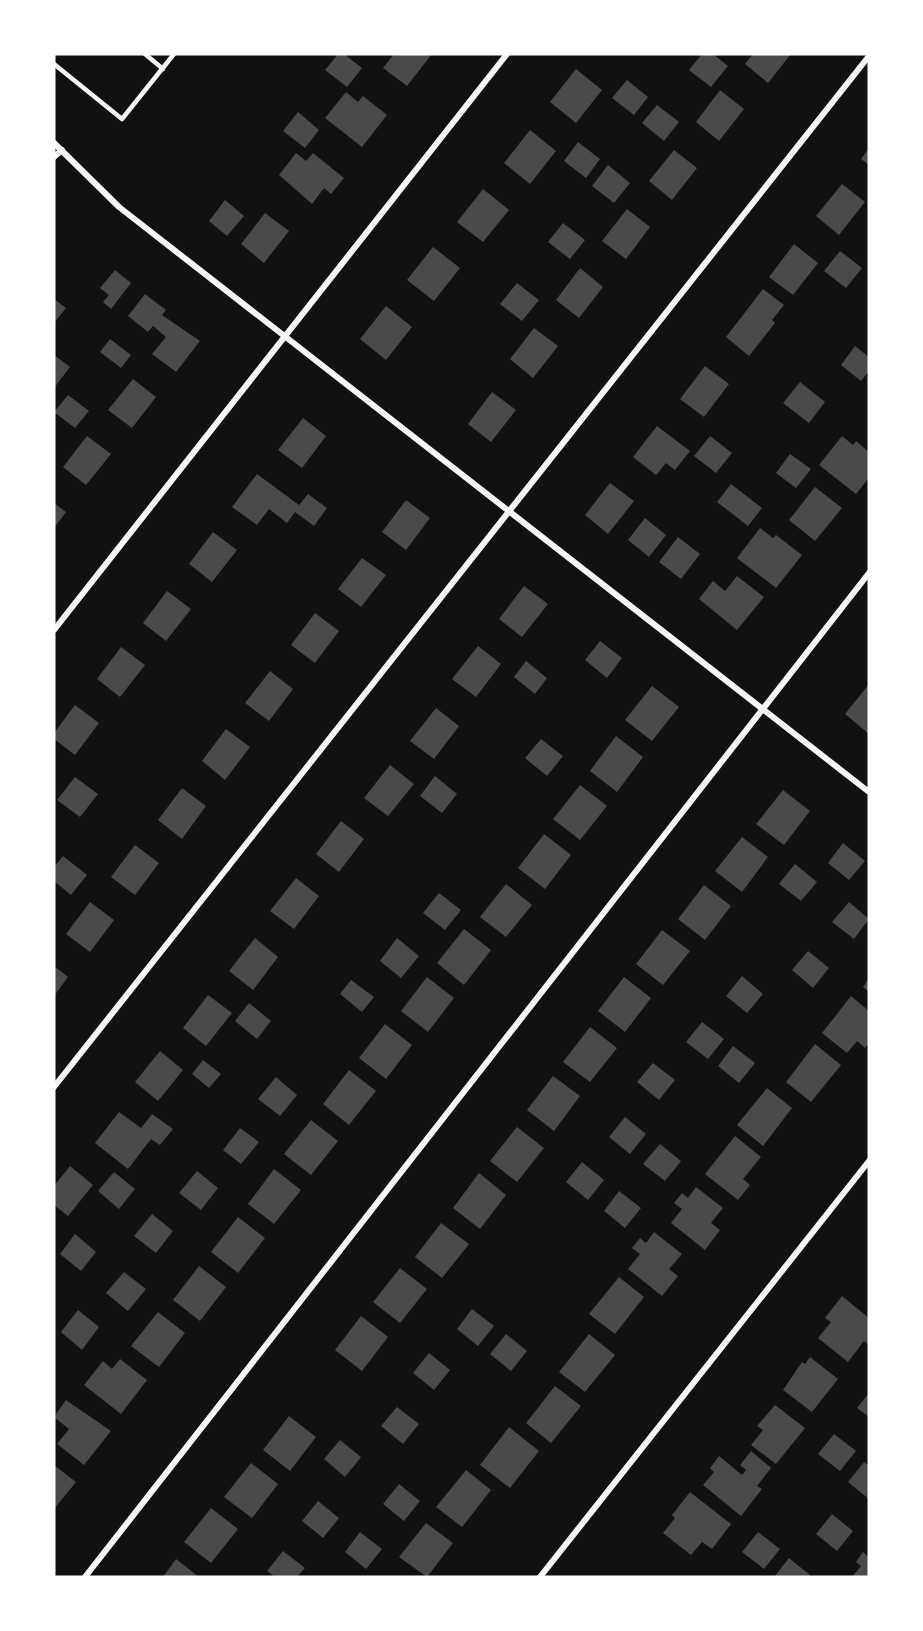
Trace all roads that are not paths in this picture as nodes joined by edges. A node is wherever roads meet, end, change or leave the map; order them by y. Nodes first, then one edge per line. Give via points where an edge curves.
1 (144, 54) edge
2 (174, 54) edge
3 (507, 54) edge
4 (869, 56) edge
5 (54, 64) edge
6 (163, 69) junction
7 (54, 144) edge
8 (62, 150) junction
9 (54, 157) edge
10 (285, 336) junction
11 (509, 509) junction
12 (869, 573) edge
13 (54, 630) edge
14 (762, 708) junction
15 (869, 792) edge
16 (54, 1087) edge
17 (869, 1161) edge
18 (85, 1577) edge
19 (540, 1577) edge

1 - 6 lane
2 - 6 lane
3 - 10 street
4 - 11 street
5 - 6 lane via 122,119
7 - 8 street
8 - 9 street
8 - 10 street via 119,207
10 - 11 street
10 - 13 street
11 - 14 street
11 - 16 street
12 - 14 street
14 - 15 street
14 - 18 street
17 - 19 street

